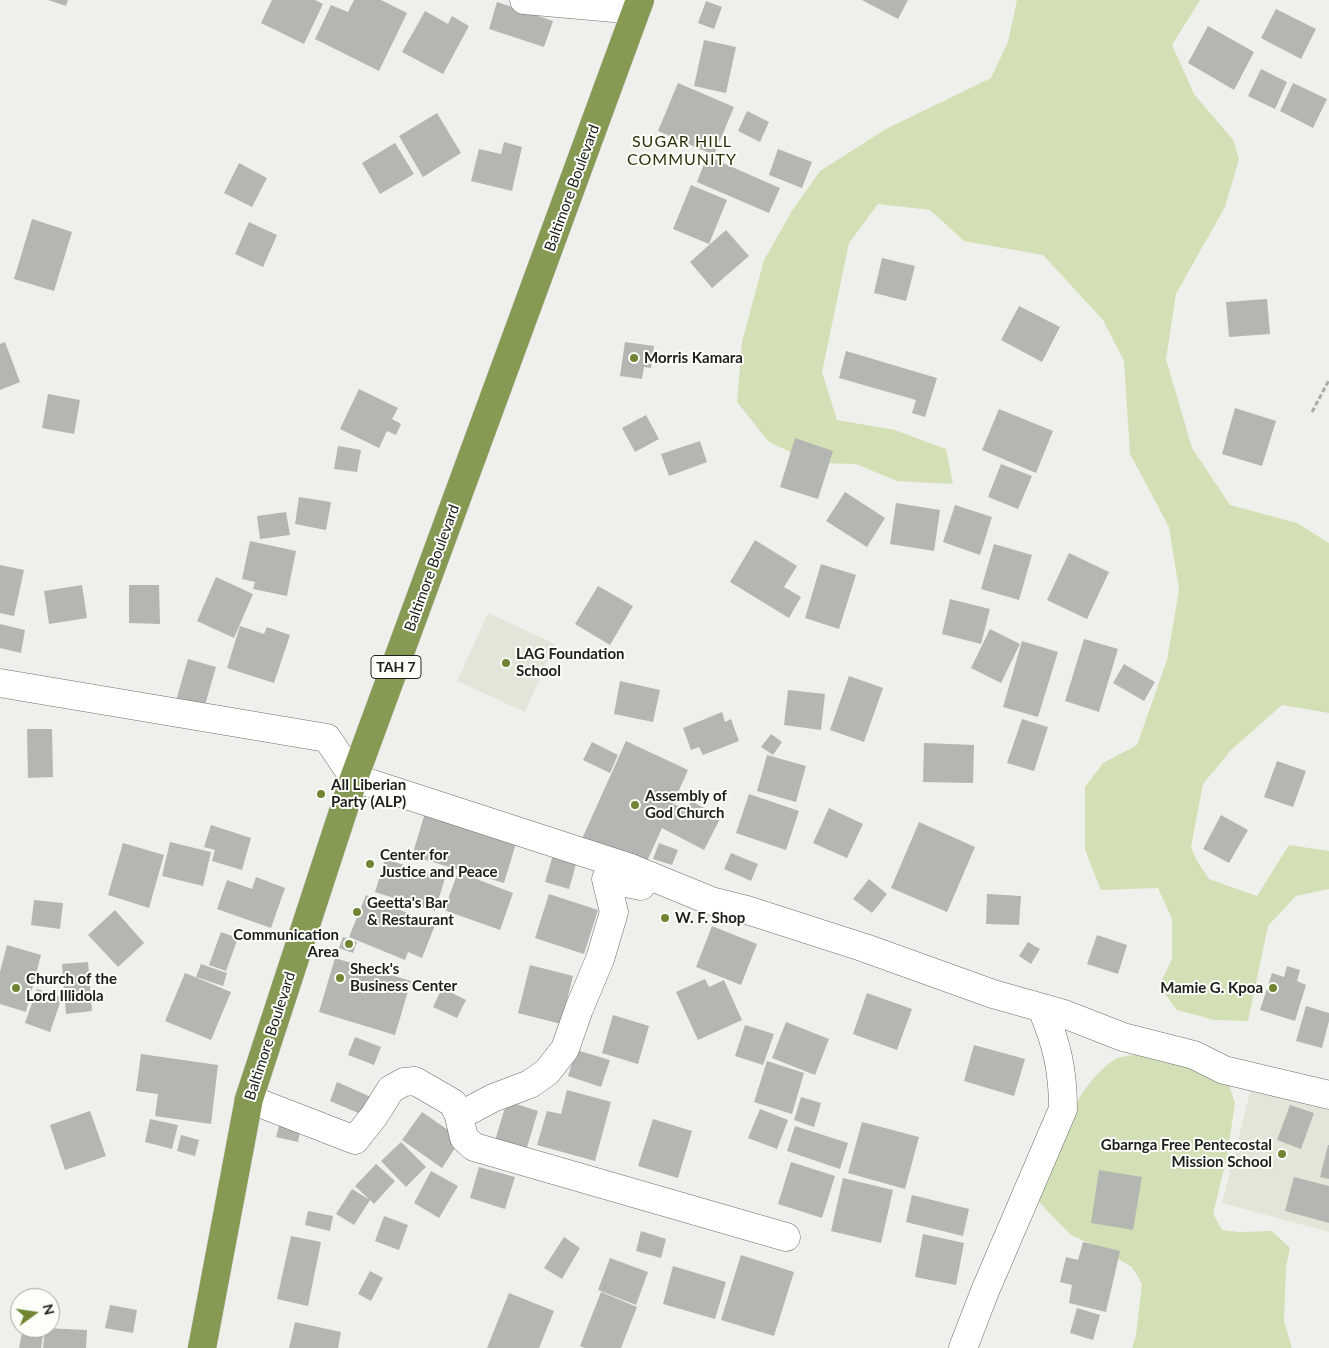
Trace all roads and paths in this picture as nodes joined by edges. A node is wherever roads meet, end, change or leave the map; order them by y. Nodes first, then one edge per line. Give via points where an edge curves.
1 (524, 0) edge
2 (638, 5) edge
3 (1329, 380) edge
4 (1312, 412) dead end
5 (0, 683) edge
6 (354, 778) junction
7 (711, 901) junction
8 (1122, 1037) junction
9 (1329, 1095) edge
10 (249, 1099) junction
11 (459, 1116) junction
12 (786, 1236) dead end
13 (202, 1348) edge
14 (963, 1348) edge

1 - 2 street
2 - 6 highway, Baltimore Boulevard / TAH 7
3 - 4 path
5 - 6 street via 327,738
6 - 7 street via 628,867
6 - 10 highway, Baltimore Boulevard / TAH 7
7 - 8 street via 865,948 993,994 1064,1014
7 - 11 street via 606,879 614,912 600,959 565,1049 547,1072 530,1084
8 - 9 street via 1194,1055 1224,1070
8 - 14 street via 1042,1010 1054,1037 1063,1081 1063,1109
10 - 11 street via 355,1140 391,1089 404,1082 414,1081 453,1103
10 - 13 highway, Baltimore Boulevard / TAH 7
11 - 12 street via 464,1138 474,1147

